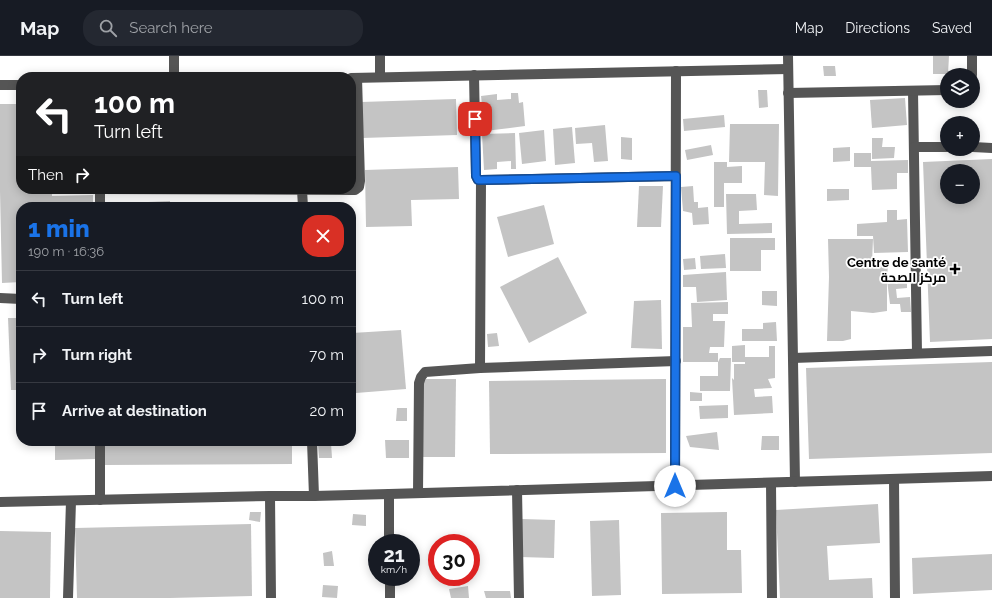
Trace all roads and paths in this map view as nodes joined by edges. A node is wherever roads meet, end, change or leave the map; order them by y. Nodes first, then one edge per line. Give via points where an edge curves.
1 (174, 56) edge
2 (380, 56) edge
3 (788, 56) edge
4 (972, 56) edge
5 (972, 68) edge
6 (788, 69) junction
7 (676, 71) junction
8 (174, 72) edge
9 (474, 75) junction
10 (380, 77) junction
11 (356, 78) edge
12 (0, 85) edge
13 (16, 85) edge
14 (940, 90) edge
15 (913, 91) junction
16 (788, 93) junction
17 (356, 112) edge
18 (914, 147) junction
19 (940, 147) edge
20 (980, 148) edge
21 (992, 148) edge
22 (676, 176) junction
23 (481, 180) junction
24 (356, 189) edge
25 (0, 298) edge
26 (16, 299) edge
27 (992, 351) edge
28 (917, 353) junction
29 (793, 358) junction
30 (676, 361) junction
31 (480, 368) junction
32 (100, 446) edge
33 (312, 446) edge
34 (992, 476) edge
35 (894, 479) junction
36 (795, 482) junction
37 (771, 483) junction
38 (675, 486) junction
39 (517, 490) junction
40 (418, 493) junction
41 (389, 494) junction
42 (270, 496) junction
43 (314, 496) junction
44 (100, 500) junction
45 (72, 501) junction
46 (0, 502) edge
47 (390, 534) edge
48 (390, 586) edge
49 (68, 598) edge
50 (271, 598) edge
51 (390, 598) edge
52 (519, 598) edge
53 (772, 598) edge
54 (895, 598) edge

1 - 8 street
2 - 10 street
3 - 6 street
4 - 5 street
6 - 7 street
6 - 16 street
7 - 9 street
7 - 22 street
9 - 10 street
9 - 23 street via 476,176
10 - 11 street
12 - 13 street
14 - 15 street
15 - 16 street
15 - 18 street
16 - 29 street
17 - 24 street via 360,181
18 - 19 street
18 - 28 street
20 - 21 street
22 - 23 street
22 - 30 street
23 - 31 street
25 - 26 street
27 - 28 street
28 - 29 street
29 - 36 street
30 - 31 street
30 - 38 street
31 - 40 street via 425,372 421,378
32 - 44 street
33 - 43 street
34 - 35 street
35 - 36 street
35 - 54 street
36 - 37 street
37 - 38 street
37 - 53 street
38 - 39 street
39 - 40 street
39 - 52 street
40 - 41 street
41 - 43 street
41 - 47 street
42 - 43 street
42 - 44 street
42 - 50 street
44 - 45 street
45 - 46 street
45 - 49 street
48 - 51 street

